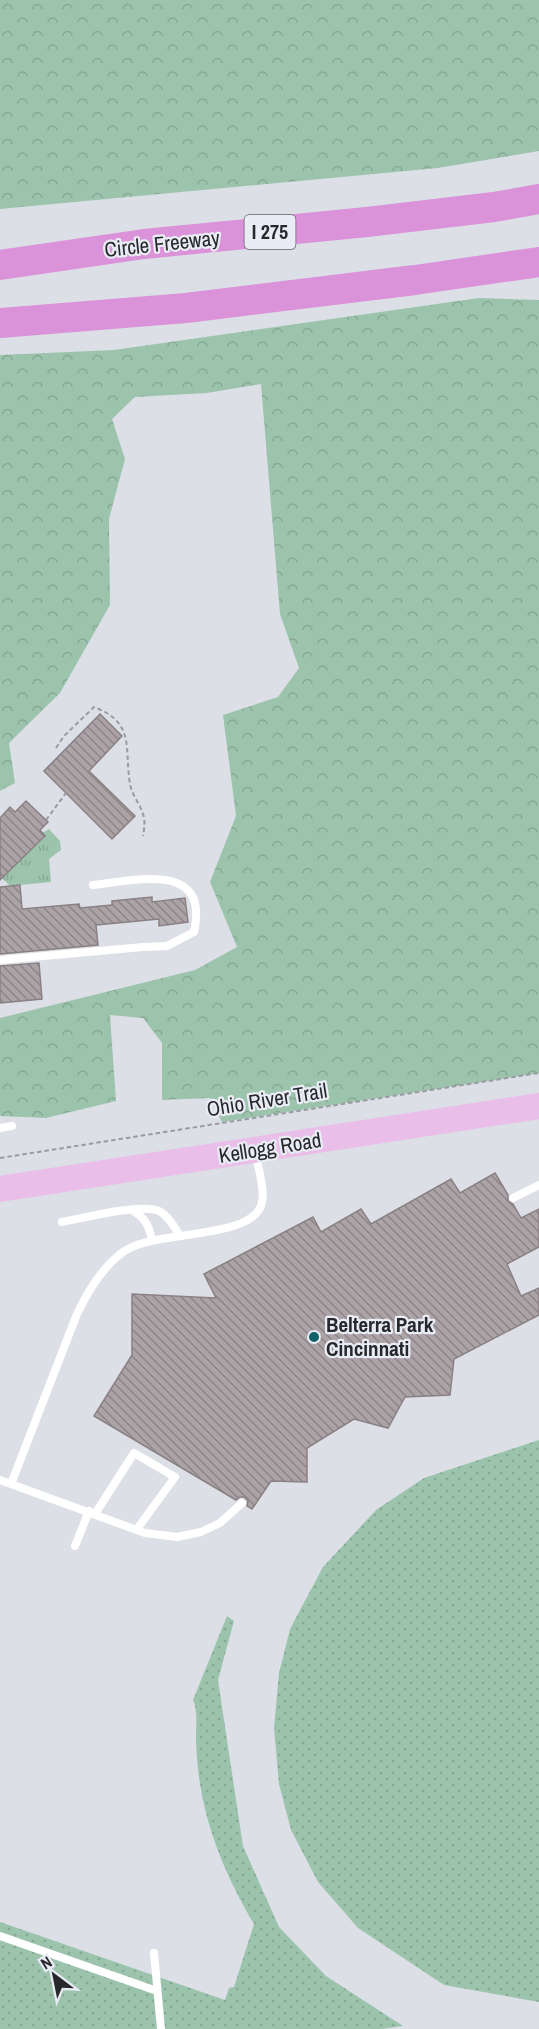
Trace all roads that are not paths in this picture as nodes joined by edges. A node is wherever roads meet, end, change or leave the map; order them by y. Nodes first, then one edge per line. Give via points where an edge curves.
1 (539, 199) edge
2 (539, 262) edge
3 (0, 265) edge
4 (0, 323) edge
5 (93, 885) dead end
6 (0, 960) edge
7 (539, 1106) edge
8 (12, 1126) dead end
9 (0, 1128) edge
10 (255, 1150) junction
11 (539, 1185) edge
12 (0, 1188) edge
13 (513, 1198) dead end
14 (132, 1209) junction
15 (62, 1222) dead end
16 (180, 1236) junction
17 (152, 1240) junction
18 (0, 1480) edge
19 (11, 1484) junction
20 (242, 1503) dead end
21 (92, 1513) junction
22 (137, 1529) junction
23 (75, 1546) dead end
24 (0, 1936) edge
25 (154, 1953) dead end
26 (158, 1991) junction
27 (161, 2029) edge

1 - 3 highway, Circle Freeway / I 275 via 367,222 144,244
2 - 4 highway via 186,308
5 - 6 lane via 151,878 174,881 196,901 194,932 167,946
7 - 10 main road, Kellogg Road
8 - 9 lane
10 - 12 main road, Kellogg Road
10 - 16 lane via 260,1208 252,1217 223,1229
11 - 13 lane
14 - 15 lane
14 - 16 lane via 160,1211
14 - 17 lane via 149,1226
16 - 17 lane
17 - 19 lane via 123,1252 88,1291
18 - 19 lane
19 - 21 lane
20 - 22 lane via 220,1523 201,1532 177,1537
21 - 22 lane
21 - 22 lane via 135,1453 175,1478
21 - 23 lane
24 - 26 lane
25 - 26 lane
26 - 27 lane

